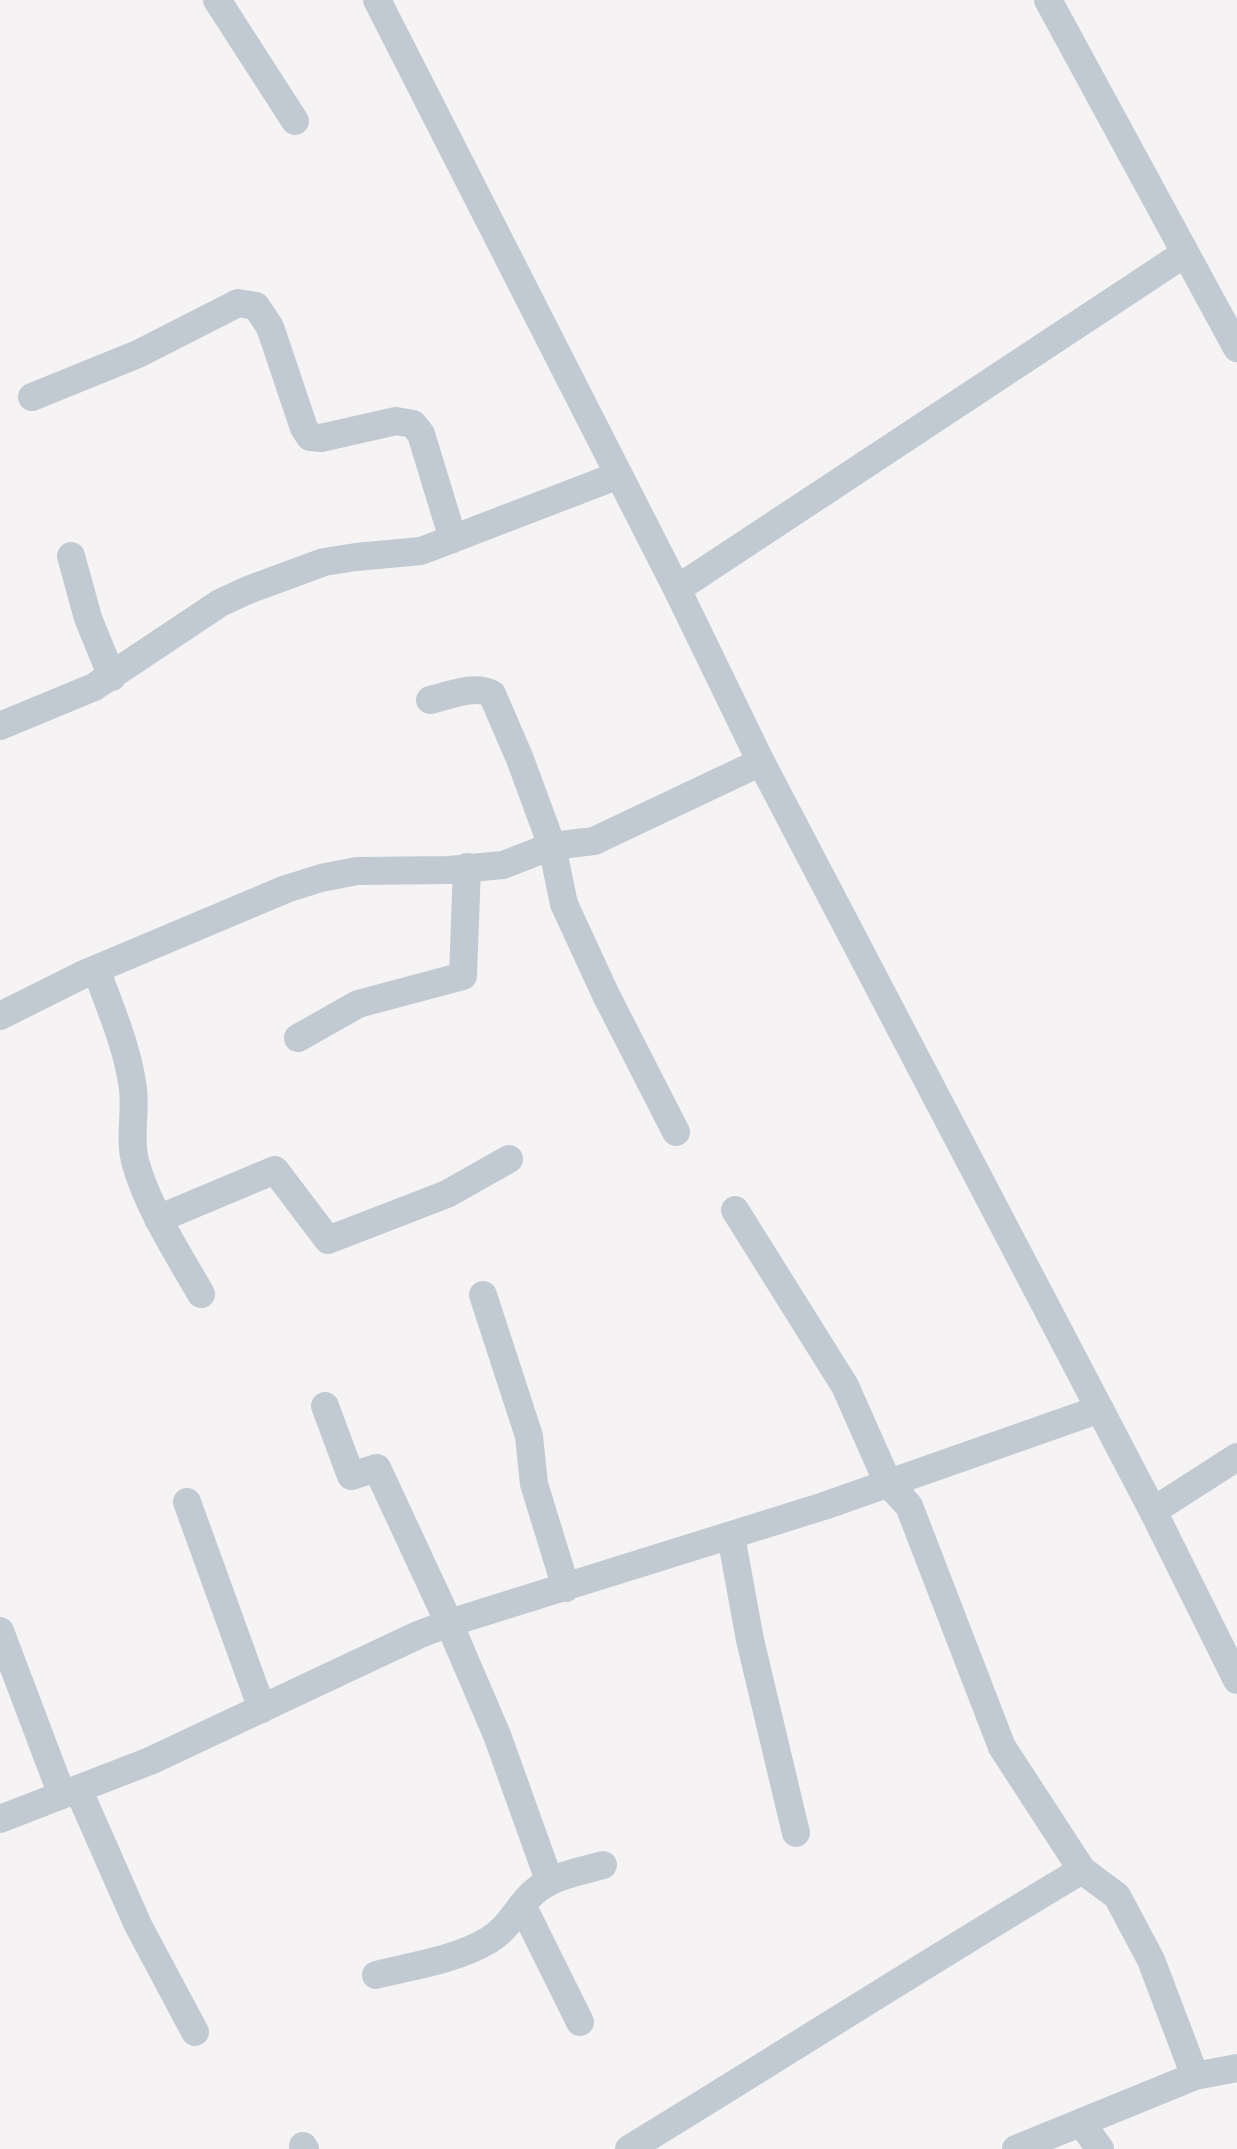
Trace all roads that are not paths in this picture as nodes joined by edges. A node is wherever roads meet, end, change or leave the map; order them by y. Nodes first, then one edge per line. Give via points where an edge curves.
1 (217, 0) edge
2 (377, 0) edge
3 (1048, 0) edge
4 (294, 122) dead end
5 (1184, 254) junction
6 (1237, 348) edge
7 (32, 397) dead end
8 (619, 475) junction
9 (453, 539) junction
10 (71, 556) dead end
11 (677, 589) junction
12 (112, 677) junction
13 (430, 700) dead end
14 (0, 726) edge
15 (761, 762) junction
16 (552, 846) junction
17 (467, 867) junction
18 (96, 969) junction
19 (0, 1016) edge
20 (298, 1038) dead end
21 (676, 1132) dead end
22 (509, 1159) dead end
23 (735, 1210) dead end
24 (158, 1218) junction
25 (201, 1294) dead end
26 (483, 1295) dead end
27 (325, 1406) dead end
28 (1100, 1409) junction
29 (1237, 1456) edge
30 (888, 1483) junction
31 (187, 1502) dead end
32 (1153, 1511) junction
33 (731, 1536) junction
34 (566, 1588) junction
35 (449, 1624) junction
36 (0, 1631) edge
37 (1237, 1680) edge
38 (262, 1708) junction
39 (70, 1792) junction
40 (0, 1819) edge
41 (796, 1833) dead end
42 (603, 1865) dead end
43 (1082, 1870) junction
44 (549, 1880) junction
45 (522, 1905) junction
46 (376, 1975) dead end
47 (580, 2022) dead end
48 (195, 2032) dead end
49 (1237, 2068) edge
50 (1195, 2076) junction
51 (1082, 2124) junction
52 (629, 2149) edge
53 (1016, 2149) edge
54 (1100, 2149) edge

1 - 4 street
2 - 8 street
3 - 5 street
5 - 6 street
5 - 11 street
7 - 9 street via 138,354 238,303 256,306 270,327 304,428 310,437 322,438 396,421 413,424 421,434
8 - 9 street
8 - 11 street
9 - 12 street via 421,551 324,562 248,590 220,602
10 - 12 street via 88,618
11 - 15 street
12 - 14 street
13 - 16 street via 476,689 492,694
15 - 16 street via 594,842
15 - 28 street
16 - 17 street via 504,864
16 - 21 street via 564,904
17 - 18 street via 357,871 320,878 286,889
17 - 20 street via 463,976 358,1004
18 - 19 street
18 - 24 street via 128,1060 133,1090 135,1161
22 - 24 street via 446,1194 328,1240 275,1170
23 - 30 street via 845,1386
24 - 25 street
26 - 34 street via 529,1436 534,1484
27 - 35 street via 350,1476 377,1468
28 - 30 street
28 - 32 street
29 - 32 street
30 - 33 street
30 - 43 street via 909,1506 1002,1747
31 - 38 street
32 - 37 street
33 - 34 street
33 - 41 street via 750,1640
34 - 35 street
35 - 38 street via 418,1635
35 - 44 street via 497,1735
36 - 39 street
38 - 39 street via 150,1761
39 - 40 street
39 - 48 street
42 - 44 street
43 - 50 street via 1117,1896 1151,1960
43 - 52 street via 924,1964
44 - 45 street
45 - 46 street via 507,1925 489,1940 456,1954
45 - 47 street
49 - 50 street
50 - 51 street
51 - 53 street
51 - 54 street

